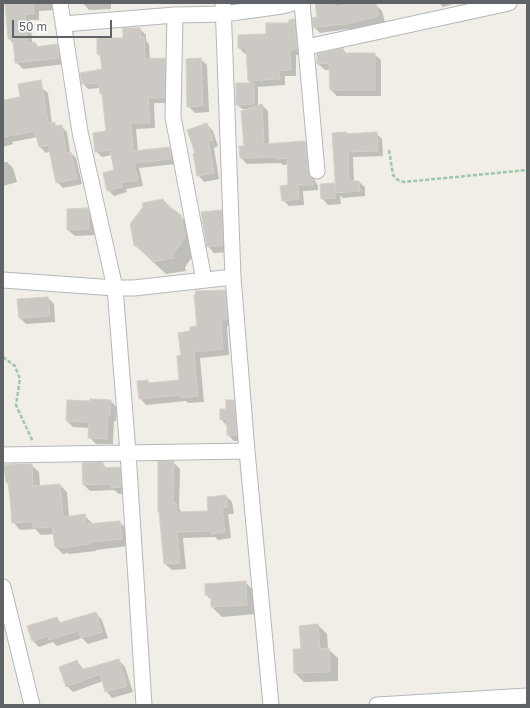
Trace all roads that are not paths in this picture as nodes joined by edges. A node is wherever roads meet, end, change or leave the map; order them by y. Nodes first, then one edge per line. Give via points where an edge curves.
1 (60, 3) edge
2 (293, 3) edge
3 (302, 3) edge
4 (509, 3) edge
5 (471, 7) edge
6 (223, 8) edge
7 (175, 15) junction
8 (63, 24) junction
9 (307, 47) junction
10 (317, 171) dead end
11 (234, 277) junction
12 (3, 280) edge
13 (204, 280) junction
14 (114, 288) junction
15 (247, 451) junction
16 (128, 453) junction
17 (3, 455) edge
18 (3, 587) edge
19 (527, 696) edge
20 (32, 705) edge
21 (144, 705) edge
22 (271, 705) edge
23 (377, 705) edge

1 - 8 street
2 - 6 street via 282,6
3 - 9 street
4 - 5 street
5 - 9 street
6 - 7 street
6 - 11 street
7 - 8 street
7 - 13 street via 172,117
8 - 14 street via 80,132
9 - 10 street
11 - 13 street
11 - 15 street
12 - 14 street
13 - 14 street
14 - 16 street
15 - 16 street
15 - 22 street
16 - 17 street
16 - 21 street
18 - 20 street
19 - 23 street

